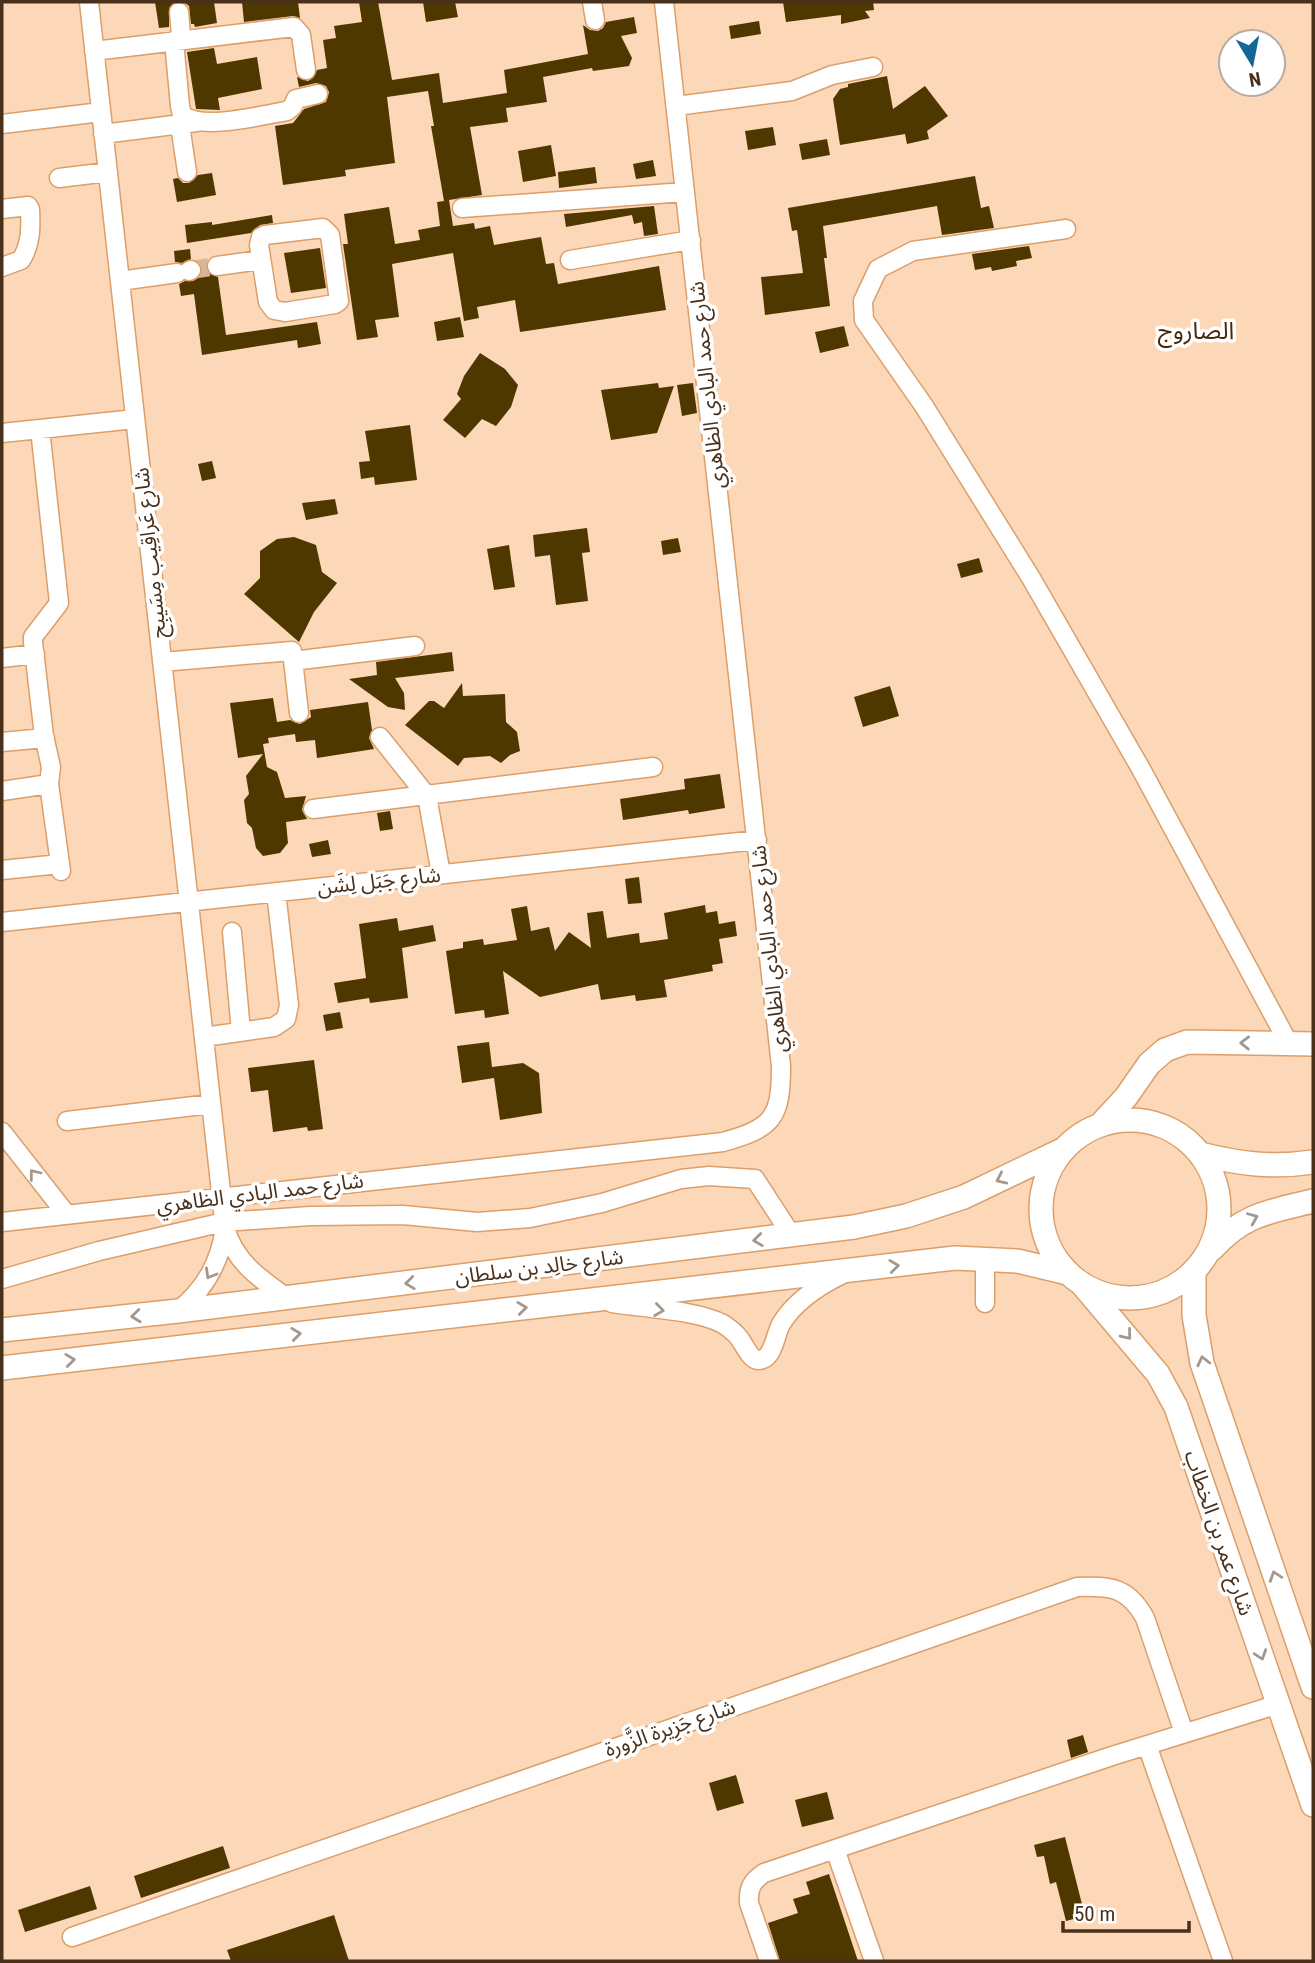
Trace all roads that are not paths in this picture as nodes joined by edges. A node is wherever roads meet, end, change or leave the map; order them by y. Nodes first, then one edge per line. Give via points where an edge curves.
1 (89, 2) edge
2 (592, 2) edge
3 (664, 2) edge
4 (179, 12) dead end
5 (595, 20) dead end
6 (174, 41) junction
7 (94, 51) junction
8 (873, 66) dead end
9 (306, 70) dead end
10 (318, 94) dead end
11 (676, 106) junction
12 (101, 112) junction
13 (188, 123) junction
14 (2, 124) edge
15 (103, 134) junction
16 (108, 172) junction
17 (187, 173) dead end
18 (59, 178) dead end
19 (685, 192) junction
20 (462, 208) dead end
21 (2, 209) edge
22 (1066, 229) dead end
23 (691, 240) junction
24 (261, 260) junction
25 (570, 260) dead end
26 (217, 266) tunnel mouth
27 (2, 267) edge
28 (186, 271) tunnel mouth
29 (120, 281) junction
30 (135, 419) junction
31 (40, 429) junction
32 (2, 433) edge
33 (415, 646) dead end
34 (35, 654) junction
35 (2, 658) edge
36 (293, 661) junction
37 (162, 662) junction
38 (299, 713) dead end
39 (380, 737) dead end
40 (45, 738) junction
41 (2, 742) edge
42 (653, 767) dead end
43 (49, 785) junction
44 (2, 791) edge
45 (427, 796) junction
46 (313, 809) dead end
47 (757, 840) junction
48 (2, 870) edge
49 (441, 874) junction
50 (276, 892) junction
51 (189, 901) junction
52 (2, 922) edge
53 (232, 932) dead end
54 (241, 1032) junction
55 (204, 1037) junction
56 (1289, 1044) junction
57 (1313, 1044) edge
58 (211, 1104) junction
59 (67, 1121) dead end
60 (1100, 1125) junction
61 (2, 1132) edge
62 (1062, 1150) junction
63 (1200, 1154) junction
64 (1313, 1162) edge
65 (222, 1198) junction
66 (1313, 1201) edge
67 (67, 1216) junction
68 (2, 1223) edge
69 (225, 1225) junction
70 (792, 1236) junction
71 (985, 1258) junction
72 (1199, 1264) junction
73 (849, 1271) junction
74 (1075, 1278) junction
75 (2, 1279) edge
76 (287, 1298) junction
77 (591, 1300) junction
78 (985, 1303) dead end
79 (178, 1311) junction
80 (2, 1330) edge
81 (2, 1368) edge
82 (1313, 1687) edge
83 (1279, 1704) junction
84 (1184, 1733) junction
85 (1147, 1745) junction
86 (1313, 1805) edge
87 (835, 1849) junction
88 (72, 1937) dead end
89 (769, 1961) edge
90 (874, 1961) edge
91 (1223, 1961) edge

1 - 7 street, شارع عَراقِيب مِسَيبِح
2 - 5 street
3 - 11 street, شارع حمد البادي الظاهري
4 - 6 street via 181,36
6 - 7 street
6 - 9 street via 294,27 301,35
6 - 13 street via 180,106
7 - 12 street, شارع عَراقِيب مِسَيبِح
8 - 11 street via 792,91
10 - 13 street via 296,99 287,111
11 - 19 street, شارع حمد البادي الظاهري
12 - 14 street
12 - 15 street, شارع عَراقِيب مِسَيبِح
13 - 15 street
13 - 17 street
15 - 16 street, شارع عَراقِيب مِسَيبِح
16 - 18 street
16 - 29 street, شارع عَراقِيب مِسَيبِح
19 - 20 street
19 - 23 street, شارع حمد البادي الظاهري
21 - 27 street via 28,206 31,226 22,260
22 - 56 street via 913,251 878,269 863,301 864,320 1038,590 1142,769
23 - 25 street
23 - 47 street, شارع حمد البادي الظاهري
24 - 24 street via 268,302 274,310 285,312 339,300 326,229 265,235 259,241
24 - 26 street
28 - 29 street
29 - 30 street, شارع عَراقِيب مِسَيبِح
30 - 31 street
30 - 37 street, شارع عَراقِيب مِسَيبِح
31 - 32 street
31 - 34 street via 59,603 33,637
33 - 36 street
34 - 35 street
34 - 40 street
36 - 37 street via 292,651
36 - 38 street
37 - 51 street, شارع عَراقِيب مِسَيبِح
39 - 45 street
40 - 41 street
40 - 43 street via 51,767
42 - 45 street
43 - 44 street
43 - 48 street via 60,867
45 - 46 street
45 - 49 street
47 - 49 street, شارع جَبَل لِشَن
47 - 65 street, شارع حمد البادي الظاهري via 781,1090 777,1109 751,1134 723,1142
49 - 50 street, شارع جَبَل لِشَن
50 - 51 street, شارع جَبَل لِشَن
50 - 54 street via 289,1010 279,1026
51 - 52 street, شارع جَبَل لِشَن
51 - 55 street, شارع عَراقِيب مِسَيبِح
53 - 54 street
54 - 55 street
55 - 58 street, شارع عَراقِيب مِسَيبِح
56 - 57 main road
56 -> 60 main road via 1187,1042 1166,1050 1149,1064
58 - 59 street
58 - 65 street, شارع عَراقِيب مِسَيبِح
60 - 62 main road
60 - 63 main road via 1122,1120 1166,1127
67 -> 61 street
62 -> 70 main road, شارع خالِد بن سلطان via 964,1197 906,1216
62 - 74 main road via 1048,1173 1041,1199 1042,1226 1051,1251
63 - 64 main road via 1242,1164
63 - 72 main road via 1212,1173 1219,1215 1214,1237
65 - 67 street, شارع حمد البادي الظاهري
65 - 69 street, شارع عَراقِيب مِسَيبِح
72 -> 66 main road via 1243,1222
67 - 68 street, شارع حمد البادي الظاهري
69 - 70 street via 324,1216 403,1215 477,1222 530,1218 709,1176 755,1179
69 - 75 street via 99,1251
69 - 76 street, شارع عَراقِيب مِسَيبِح via 243,1264
69 -> 79 street, شارع عَراقِيب مِسَيبِح via 214,1269
70 -> 76 main road, شارع خالِد بن سلطان
73 -> 71 main road, شارع خالِد بن سلطان
71 - 74 main road, شارع خالِد بن سلطان via 1017,1261
71 - 78 street
72 - 74 main road via 1175,1286 1152,1295 1104,1294
82 -> 72 main road, شارع عمر بن الخطاب via 1202,1363 1194,1315
73 - 77 main road, شارع خالِد بن سلطان
77 -> 73 street via 718,1322 734,1332 758,1360 769,1354 792,1309
74 -> 83 main road, شارع عمر بن الخطاب via 1158,1374 1176,1408
76 - 79 main road, شارع خالِد بن سلطان
81 -> 77 main road, شارع خالِد بن سلطان
79 -> 80 main road, شارع خالِد بن سلطان
83 - 84 street
83 - 86 main road, شارع عمر بن الخطاب
84 - 85 street
84 - 88 street, شارع جَزِيرة الزَّورة via 1136,1603 1114,1589 1077,1587
85 - 87 street
85 - 91 street
87 - 89 street via 764,1873 751,1885 749,1903
87 - 90 street

